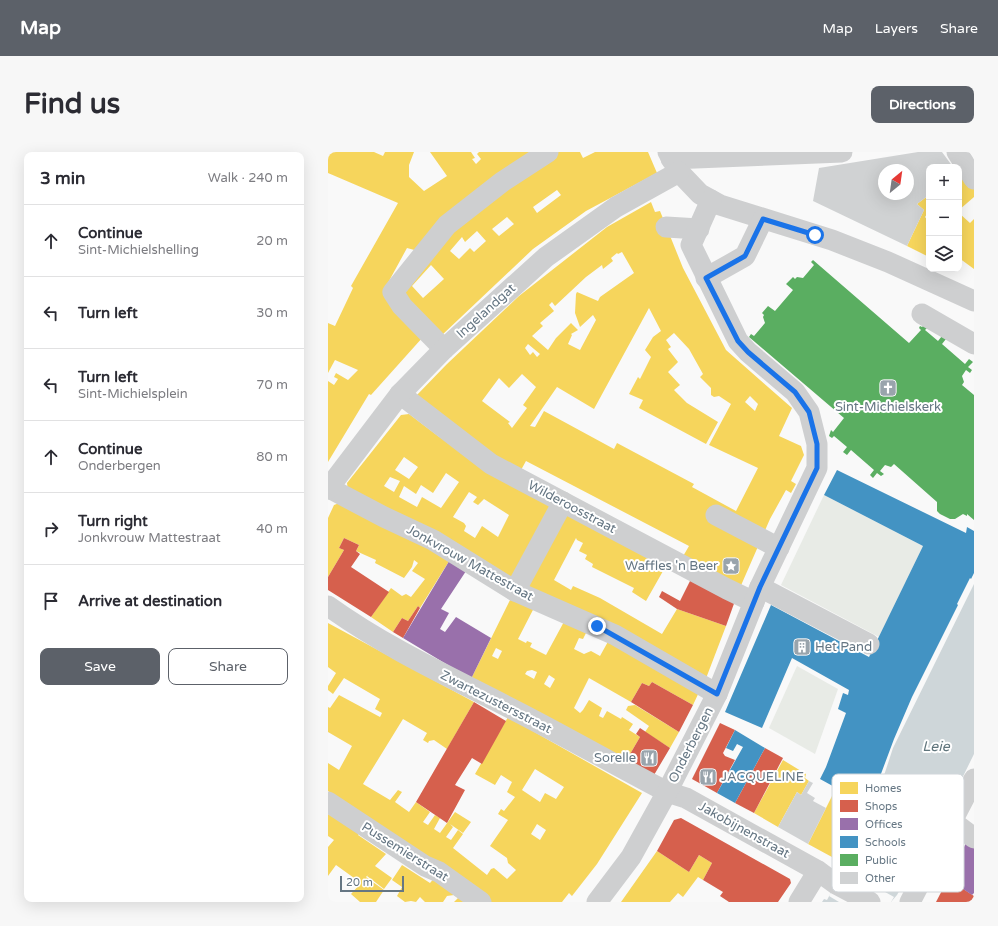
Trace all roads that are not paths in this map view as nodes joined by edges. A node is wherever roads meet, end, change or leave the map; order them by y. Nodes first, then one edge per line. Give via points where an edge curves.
1 (548, 152) edge
2 (842, 152) edge
3 (957, 152) edge
4 (818, 153) edge
5 (673, 161) edge
6 (974, 178) edge
7 (711, 200) junction
8 (763, 219) junction
9 (699, 229) junction
10 (668, 233) dead end
11 (706, 278) junction
12 (974, 301) edge
13 (922, 314) dead end
14 (974, 344) edge
15 (444, 349) junction
16 (400, 394) junction
17 (328, 489) edge
18 (562, 502) junction
19 (716, 515) dead end
20 (779, 548) junction
21 (515, 590) junction
22 (757, 595) junction
23 (328, 606) edge
24 (869, 644) dead end
25 (717, 694) junction
26 (974, 779) edge
27 (667, 792) junction
28 (964, 799) edge
29 (328, 802) edge
30 (964, 830) edge
31 (974, 838) edge
32 (818, 871) junction
33 (832, 881) edge
34 (851, 892) edge
35 (915, 892) edge
36 (481, 902) edge
37 (597, 902) edge
38 (799, 902) edge
39 (870, 902) edge
40 (910, 902) edge

1 - 15 street via 502,182 447,225 393,292 402,306
2 - 4 street
3 - 6 street
4 - 5 street
5 - 7 street via 700,194
5 - 15 street, Ingelandgat via 616,207 546,257
7 - 8 street
7 - 9 street
8 - 11 street via 745,256
8 - 12 street via 832,240
9 - 10 street
9 - 11 street via 691,245
11 - 20 street, Onderbergen via 738,341 795,392 809,412 817,444 817,468
13 - 14 street
15 - 16 street, Ingelandgat
16 - 17 street, Ingelandgat
16 - 18 street, Wilderoosstraat via 491,464
17 - 21 street, Jonkvrouw Mattestraat via 433,540
18 - 21 street
18 - 22 street, Wilderoosstraat via 727,589
19 - 20 street
20 - 22 street, Onderbergen
21 - 25 street, Jonkvrouw Mattestraat via 615,635
22 - 24 street, Wilderoosstraat
22 - 25 street, Onderbergen
23 - 27 street, Zwartezustersstraat via 448,678 513,709
25 - 27 street, Onderbergen
26 - 28 street
27 - 32 street, Jakobijnenstraat via 686,798
27 - 37 street, Onderbergen via 631,857
29 - 36 street, Pussemierstraat
30 - 31 street
32 - 33 street, Jakobijnenstraat
32 - 38 street
34 - 39 street, Jakobijnenstraat
35 - 40 street

